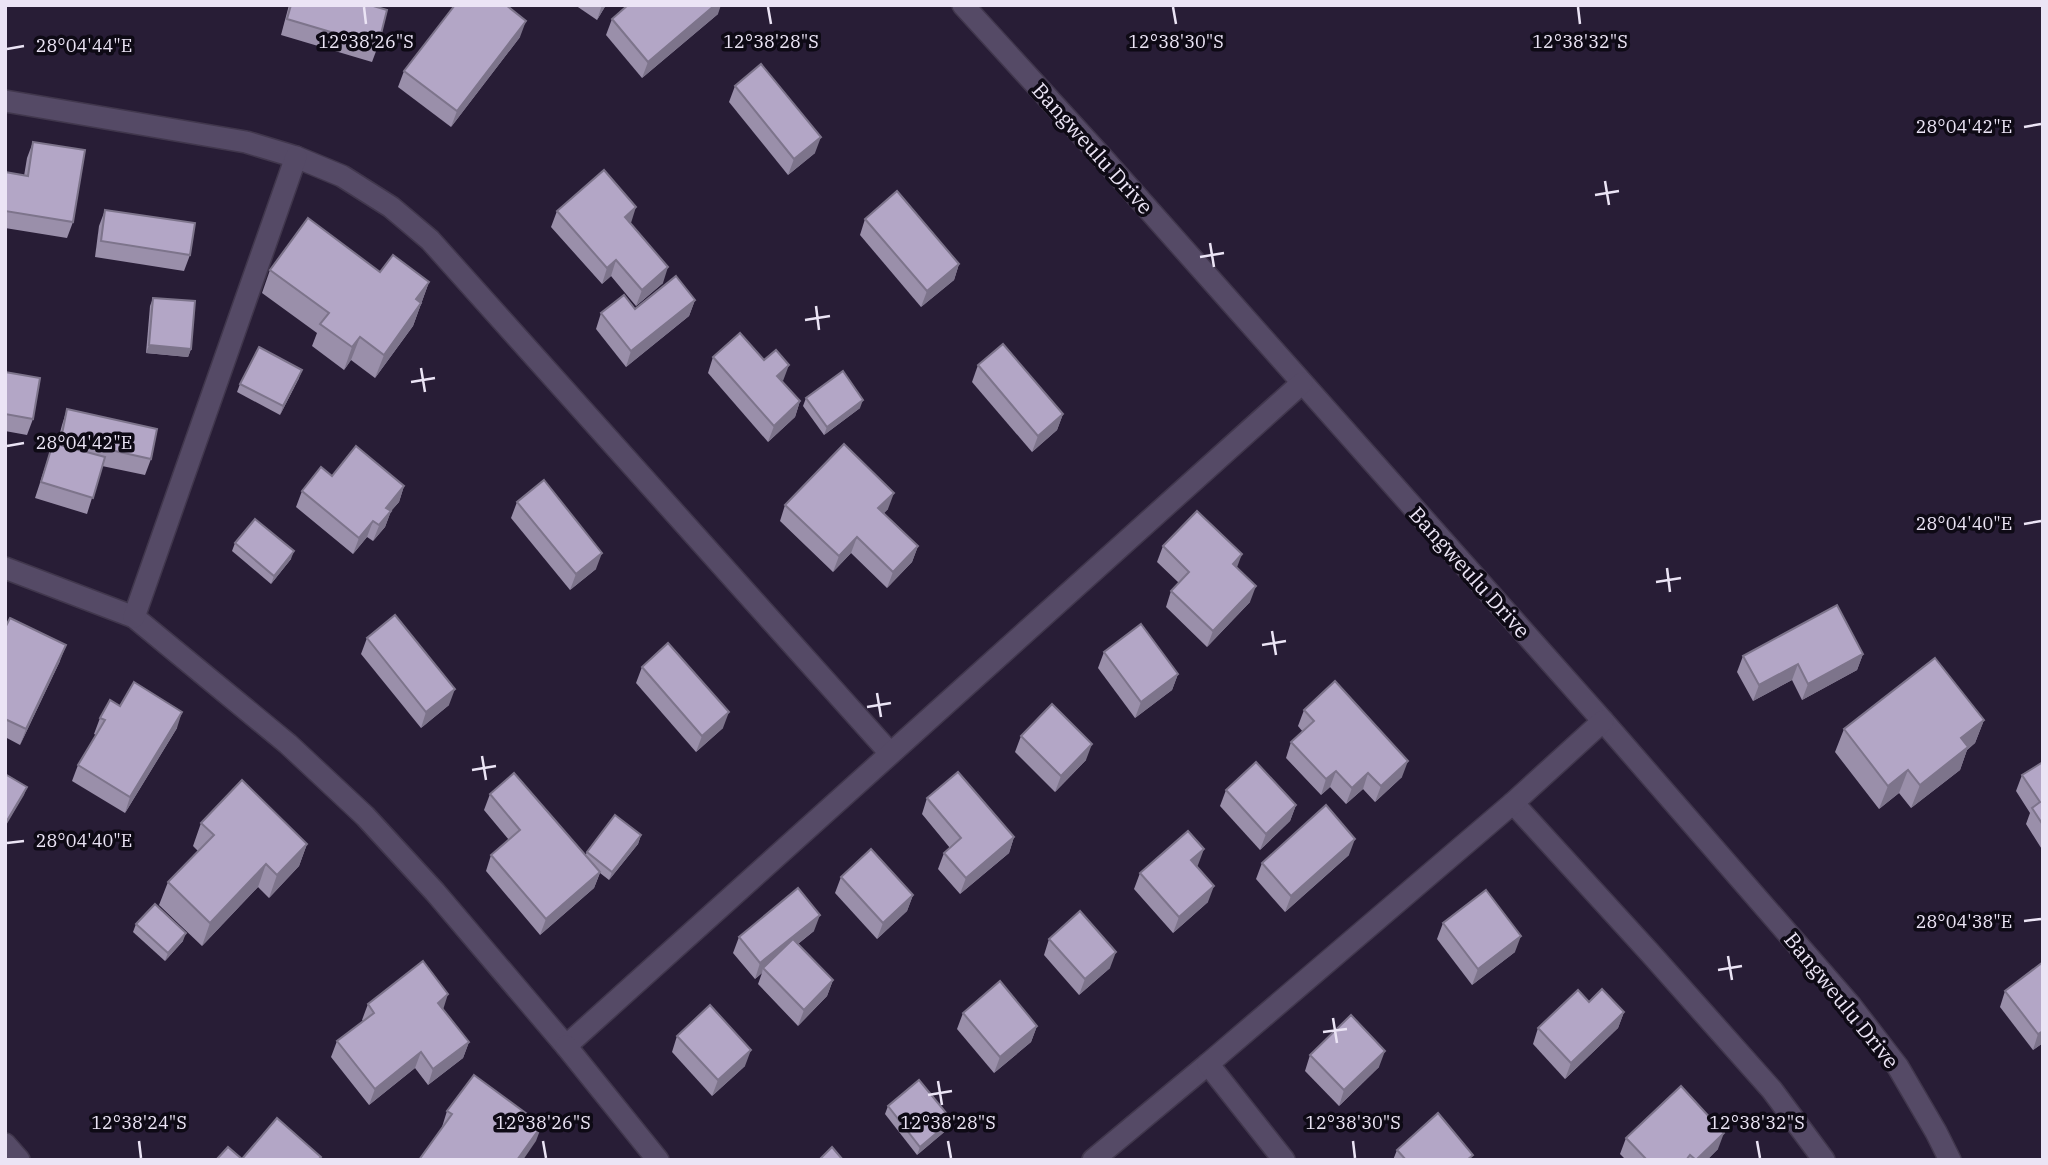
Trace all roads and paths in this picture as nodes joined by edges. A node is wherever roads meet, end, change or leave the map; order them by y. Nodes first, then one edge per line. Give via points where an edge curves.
1 (964, 5) edge
2 (5, 101) edge
3 (296, 157) junction
4 (1302, 383) junction
5 (5, 568) edge
6 (134, 617) junction
7 (1603, 721) junction
8 (890, 753) junction
9 (1513, 803) junction
10 (566, 1046) junction
11 (1208, 1064) junction
12 (5, 1144) edge
13 (19, 1160) edge
14 (658, 1160) edge
15 (1093, 1160) edge
16 (1284, 1160) edge
17 (1824, 1160) edge
18 (1950, 1160) edge

1 - 4 street, Bangweulu Drive
2 - 3 street via 246,142
3 - 6 street
3 - 8 street via 342,176 391,207 430,240
4 - 7 street, Bangweulu Drive
4 - 8 street
5 - 6 street
6 - 10 street via 288,744 365,816
7 - 9 street
7 - 18 street, Bangweulu Drive via 1851,1006 1898,1068
8 - 10 street
9 - 11 street
9 - 17 street via 1772,1090
10 - 14 street
11 - 15 street
11 - 16 street
12 - 13 street

